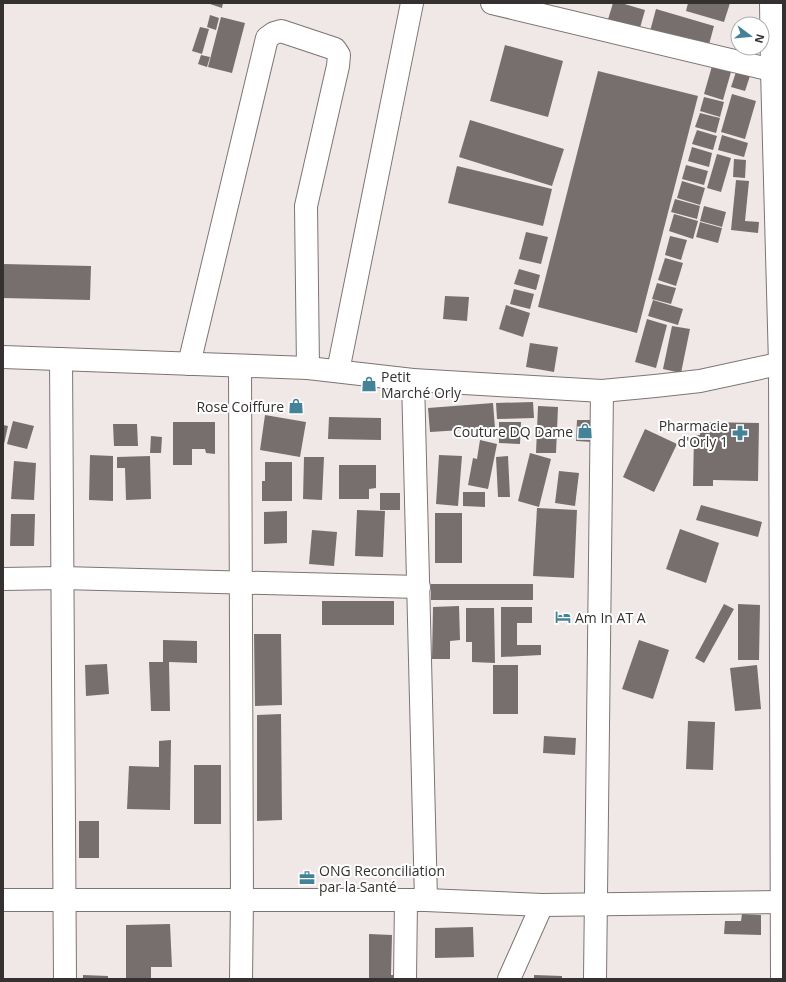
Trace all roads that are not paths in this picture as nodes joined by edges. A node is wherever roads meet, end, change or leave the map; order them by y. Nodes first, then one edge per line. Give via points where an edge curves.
1 (412, 3) edge
2 (492, 3) edge
3 (771, 3) edge
4 (772, 70) junction
5 (3, 357) edge
6 (61, 359) junction
7 (781, 363) edge
8 (189, 364) junction
9 (240, 366) junction
10 (308, 368) junction
11 (338, 372) junction
12 (413, 380) junction
13 (602, 391) junction
14 (62, 578) junction
15 (3, 579) edge
16 (240, 582) junction
17 (419, 587) junction
18 (3, 900) edge
19 (64, 900) junction
20 (242, 900) junction
21 (416, 900) junction
22 (782, 902) edge
23 (542, 905) junction
24 (596, 905) junction
25 (65, 979) edge
26 (241, 979) edge
27 (405, 979) edge
28 (510, 979) edge
29 (595, 979) edge
30 (782, 979) edge

1 - 11 street
2 - 4 street
3 - 4 street
4 - 7 street
5 - 6 street
6 - 8 street
6 - 14 street
7 - 13 street via 700,381
7 - 22 street
8 - 9 street
8 - 10 street via 267,38 281,31 335,50 339,55 306,206
9 - 10 street
9 - 16 street
10 - 11 street
11 - 12 street
12 - 13 street
12 - 17 street
13 - 24 street
14 - 15 street
14 - 16 street
14 - 19 street
16 - 17 street
16 - 20 street
17 - 21 street
18 - 19 street
19 - 20 street
19 - 25 street
20 - 21 street
20 - 26 street
21 - 23 street
21 - 27 street
22 - 24 street
22 - 30 street
23 - 24 street
23 - 28 street
24 - 29 street

